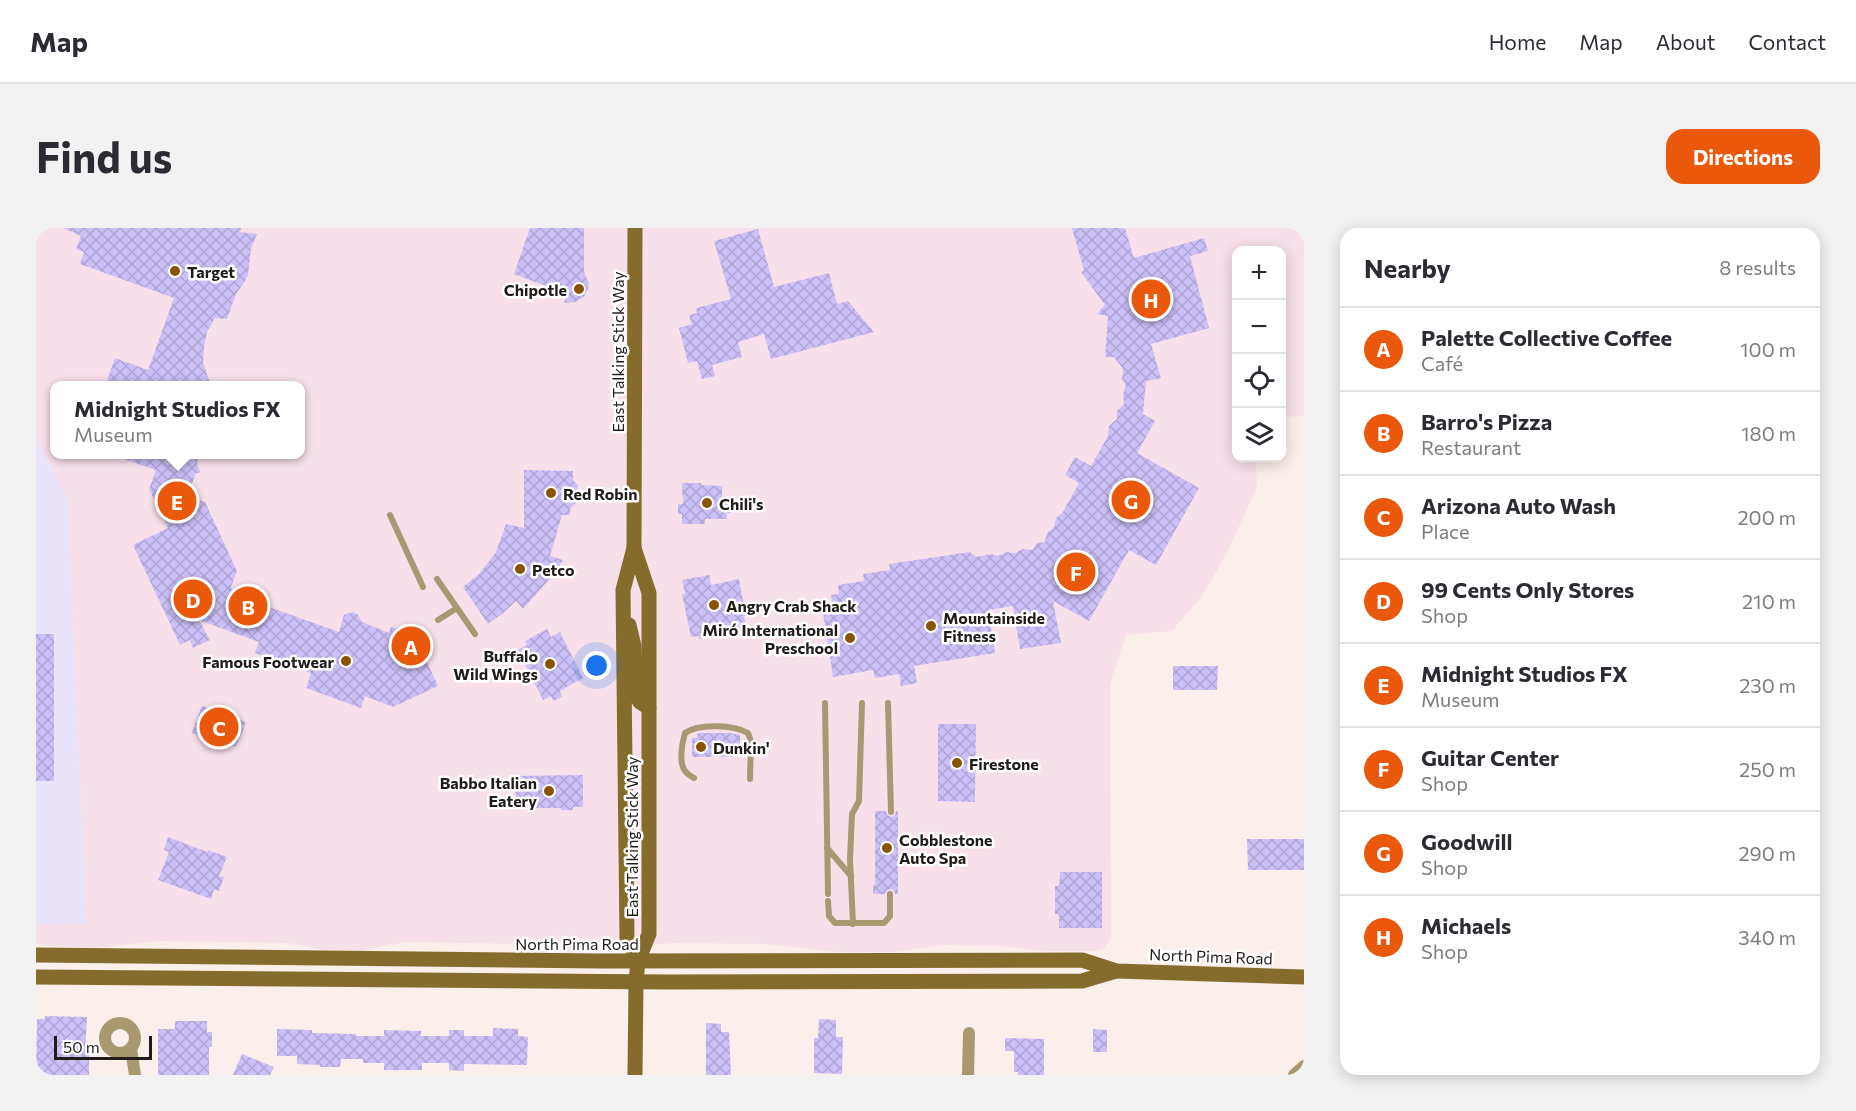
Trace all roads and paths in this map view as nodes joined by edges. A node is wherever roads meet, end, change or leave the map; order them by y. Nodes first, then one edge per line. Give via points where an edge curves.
1 (635, 228) edge
2 (390, 515) dead end
3 (634, 548) junction
4 (437, 579) dead end
5 (423, 587) dead end
6 (457, 608) junction
7 (623, 610) junction
8 (438, 620) dead end
9 (475, 634) dead end
10 (825, 702) dead end
11 (862, 703) dead end
12 (888, 703) dead end
13 (649, 708) junction
14 (694, 778) dead end
15 (750, 779) dead end
16 (891, 812) dead end
17 (827, 848) junction
18 (852, 876) junction
19 (890, 894) dead end
20 (854, 924) junction
21 (36, 955) edge
22 (377, 959) junction
23 (638, 961) junction
24 (1116, 971) junction
25 (36, 977) edge
26 (1304, 977) edge
27 (238, 979) junction
28 (636, 982) junction
29 (969, 1033) dead end
30 (130, 1049) dead end
31 (1304, 1066) edge
32 (135, 1075) edge
33 (635, 1075) edge
34 (968, 1075) edge
35 (1294, 1075) edge

1 - 3 main road, East Talking Stick Way
2 - 5 lane
3 - 7 main road, East Talking Stick Way via 623,590
3 - 13 main road, East Talking Stick Way via 649,593
4 - 6 lane
6 - 8 lane
6 - 9 lane
7 - 13 main road via 633,635 636,696
7 - 23 main road, East Talking Stick Way via 627,938
10 - 17 lane
11 - 18 lane via 860,801 852,814
12 - 16 lane
13 - 23 main road, East Talking Stick Way via 649,934
14 - 15 lane via 684,771 682,740 690,729 705,727 748,733
17 - 18 lane
17 - 20 lane via 828,916 835,923
18 - 20 lane
19 - 20 lane via 890,916 884,923
21 - 22 main road, North Pima Road
22 - 23 main road, North Pima Road
22 - 27 main road via 365,971 261,971
23 - 24 main road, North Pima Road via 1082,960
23 - 28 main road
24 - 26 main road, North Pima Road
24 - 28 main road, North Pima Road via 1082,981
25 - 27 main road, North Pima Road
27 - 28 main road, North Pima Road
28 - 33 main road
29 - 34 street
30 - 32 street
31 - 35 street

